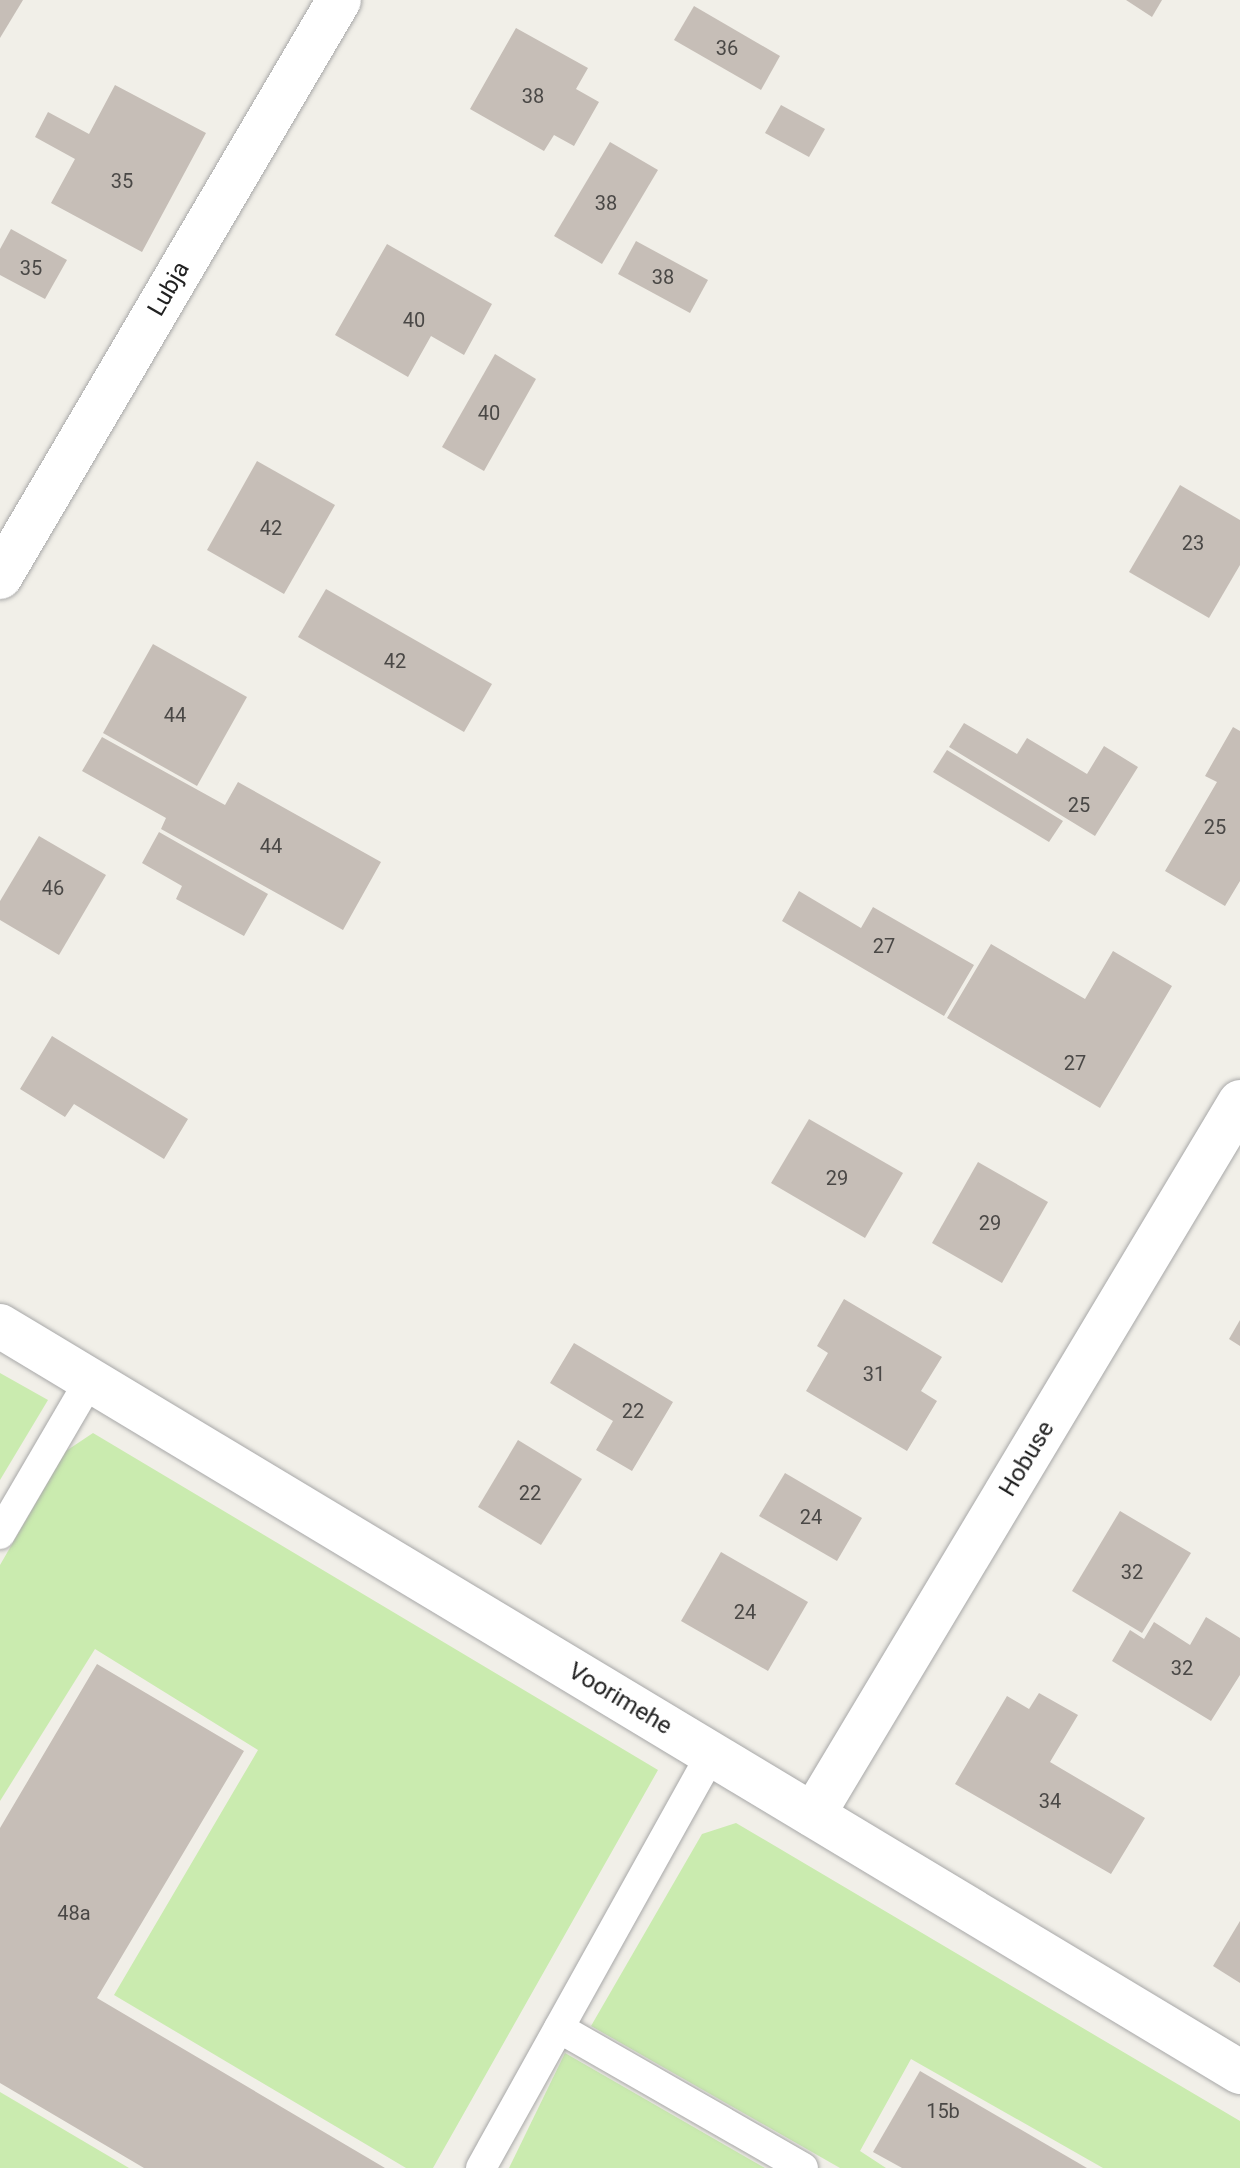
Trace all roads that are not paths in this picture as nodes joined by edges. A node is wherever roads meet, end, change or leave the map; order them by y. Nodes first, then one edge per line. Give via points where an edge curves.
1 (339, 0) edge
2 (0, 577) edge
3 (1240, 1102) edge
4 (0, 1326) edge
5 (90, 1380) junction
6 (0, 1534) edge
7 (711, 1754) junction
8 (813, 1815) junction
9 (559, 2028) junction
10 (1240, 2072) edge
11 (481, 2168) edge
12 (803, 2168) edge

1 - 2 street, Lubja
3 - 8 street, Hobuse
4 - 5 street, Voorimehe
5 - 6 lane
5 - 7 street, Voorimehe
7 - 8 street, Voorimehe
7 - 9 lane
8 - 10 street, Voorimehe
9 - 11 lane
9 - 12 lane

